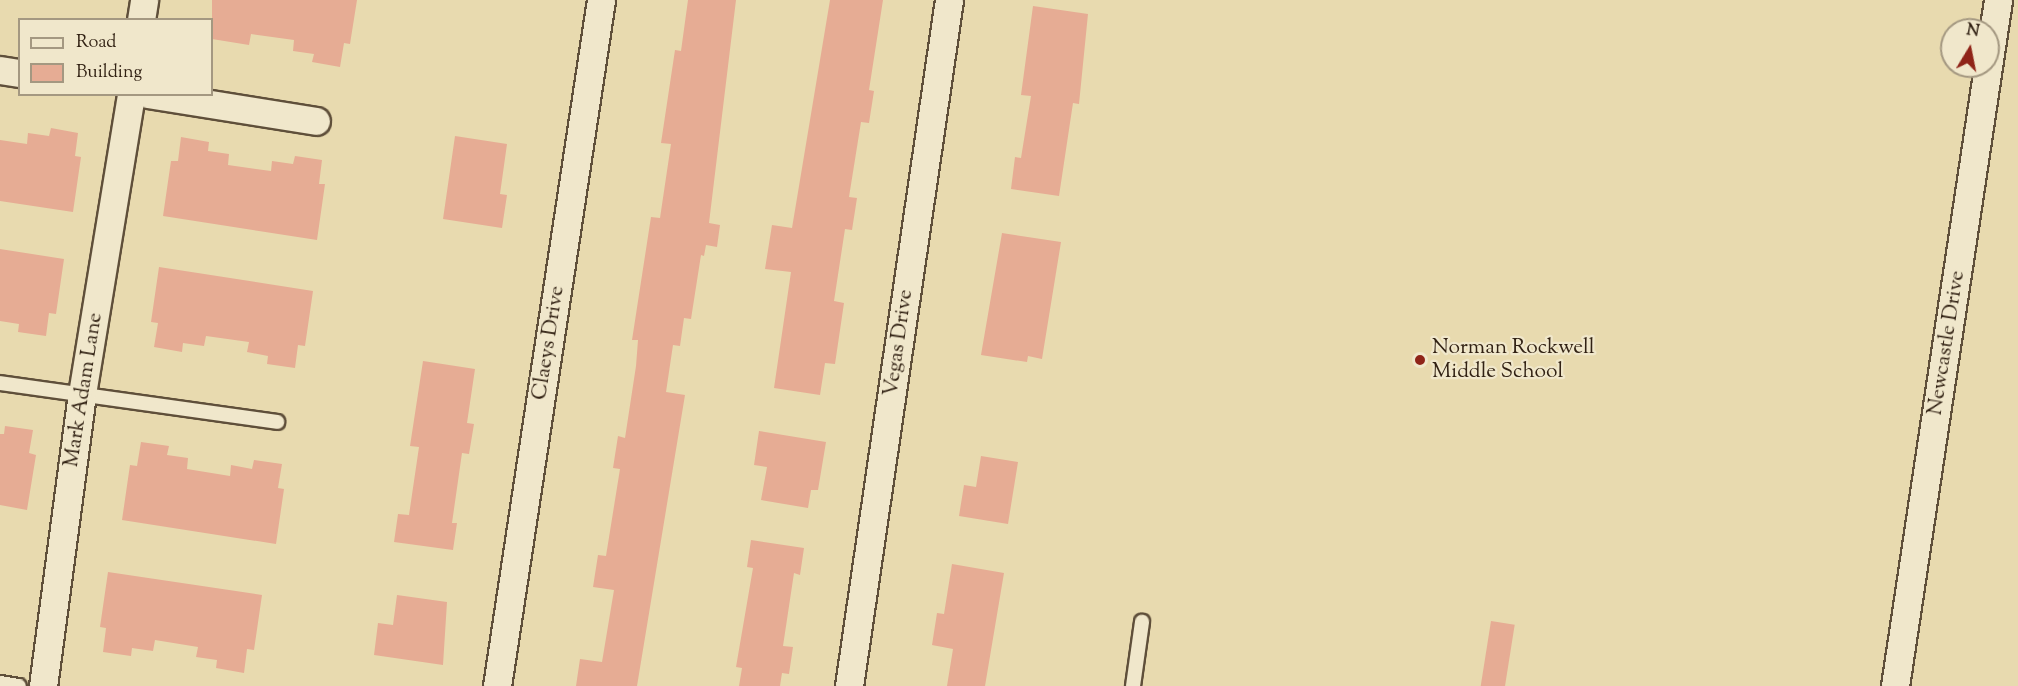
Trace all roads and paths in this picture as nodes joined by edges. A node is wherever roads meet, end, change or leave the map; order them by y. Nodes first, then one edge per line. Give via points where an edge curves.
1 (144, 0) edge
2 (601, 0) edge
3 (949, 0) edge
4 (1998, 0) edge
5 (141, 18) edge
6 (0, 70) edge
7 (18, 74) edge
8 (131, 96) edge
9 (160, 96) edge
10 (316, 121) dead end
11 (0, 383) edge
12 (82, 394) junction
13 (277, 422) dead end
14 (1142, 622) dead end
15 (0, 683) edge
16 (19, 686) edge
17 (43, 686) edge
18 (498, 686) edge
19 (849, 686) edge
20 (1133, 686) edge
21 (1895, 686) edge

1 - 5 street
2 - 18 street, Claeys Drive
3 - 19 street, Vegas Drive
4 - 21 street, Newcastle Drive
6 - 7 street
8 - 12 street, Mark Adam Lane
9 - 10 street
11 - 12 lane
12 - 13 lane
12 - 17 street, Mark Adam Lane
14 - 20 lane
15 - 16 lane

